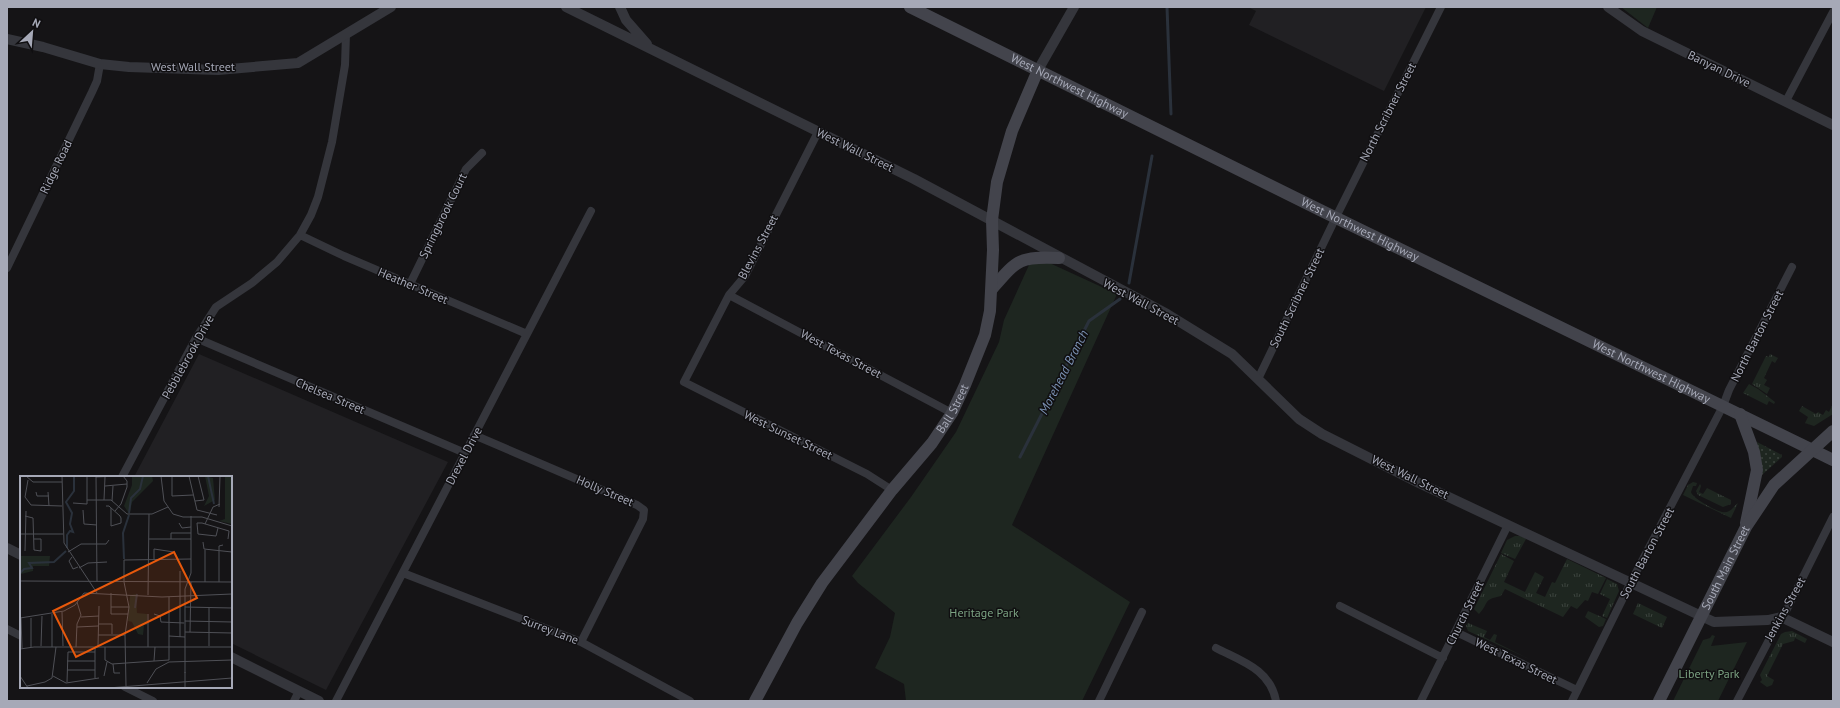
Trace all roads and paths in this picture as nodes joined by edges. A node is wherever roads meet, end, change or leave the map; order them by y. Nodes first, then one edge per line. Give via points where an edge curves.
1 (391, 7) edge
2 (566, 7) edge
3 (620, 7) edge
4 (910, 7) edge
5 (1074, 7) edge
6 (1441, 7) edge
7 (1608, 7) edge
8 (1833, 12) edge
9 (346, 34) junction
10 (7, 39) edge
11 (654, 51) junction
12 (100, 64) junction
13 (1038, 70) junction
14 (1786, 101) junction
15 (1833, 125) edge
16 (818, 132) junction
17 (482, 153) dead end
18 (591, 211) dead end
19 (1336, 217) junction
20 (992, 220) junction
21 (300, 235) junction
22 (1059, 258) junction
23 (1792, 267) dead end
24 (7, 268) edge
25 (410, 284) junction
26 (992, 290) junction
27 (730, 294) junction
28 (527, 334) junction
29 (196, 338) junction
30 (1258, 379) junction
31 (684, 382) joint
32 (1723, 406) junction
33 (952, 414) junction
34 (1740, 414) junction
35 (1833, 431) edge
36 (474, 435) junction
37 (1812, 450) junction
38 (465, 454) junction
39 (1833, 460) edge
40 (123, 476) edge
41 (892, 490) junction
42 (1833, 517) edge
43 (1508, 525) junction
44 (1746, 527) junction
45 (7, 548) edge
46 (20, 554) edge
47 (403, 573) junction
48 (1630, 584) junction
49 (1340, 606) dead end
50 (1142, 612) dead end
51 (1701, 616) junction
52 (1781, 617) junction
53 (7, 629) edge
54 (1456, 632) junction
55 (20, 636) edge
56 (581, 642) junction
57 (1833, 642) edge
58 (1216, 648) dead end
59 (232, 658) edge
60 (1443, 658) junction
61 (127, 688) edge
62 (1577, 690) junction
63 (299, 691) junction
64 (153, 701) edge
65 (294, 701) edge
66 (319, 701) edge
67 (336, 701) edge
68 (690, 701) edge
69 (756, 701) edge
70 (1099, 701) edge
71 (1276, 701) edge
72 (1421, 701) edge
73 (1572, 701) edge
74 (1659, 701) edge
75 (1736, 701) edge

1 - 9 street, West Wall Street
2 - 11 street, West Wall Street
3 - 11 street via 632,29
4 - 13 main road, West Northwest Highway
5 - 13 street
6 - 19 street, North Scribner Street
7 - 14 street, Banyan Drive via 1642,31
8 - 14 street
9 - 12 street, West Wall Street via 298,63 218,70
9 - 21 street, Pebblebrook Drive via 345,65 332,142 318,197
10 - 12 street, West Wall Street
11 - 16 street, West Wall Street
12 - 24 street, Ridge Road via 92,92
13 - 19 main road, West Northwest Highway
13 - 20 main road, Ball Street via 1012,131 997,182
14 - 15 street, Banyan Drive
16 - 20 street, West Wall Street
16 - 27 street, Blevins Street via 745,276
17 - 25 street, Springbrook Court via 466,169
18 - 28 street, Drexel Drive
19 - 30 street, South Scribner Street
19 - 32 main road, West Northwest Highway
20 - 22 street, West Wall Street
20 - 26 main road, Ball Street
21 - 25 street, Heather Street
21 - 29 street, Pebblebrook Drive via 277,262 252,283 216,307
22 - 26 main road via 1021,260 1009,269
22 - 30 street, West Wall Street via 1210,339 1232,354
23 - 32 street, North Barton Street
25 - 28 street, Heather Street
26 - 33 main road, Ball Street via 985,335
27 - 31 street, Blevins Street
27 - 33 street, West Texas Street
28 - 36 street, Drexel Drive
29 - 38 street, Chelsea Street
29 - 40 street, Pebblebrook Drive
30 - 43 street, West Wall Street via 1299,419 1322,434
31 - 41 street, West Sunset Street via 867,474
32 - 34 main road, West Northwest Highway
32 - 48 street, South Barton Street
33 - 41 main road, Ball Street via 932,443
34 - 37 main road, West Northwest Highway
34 - 44 main road via 1754,452 1757,470
35 - 37 main road, South Main Street
36 - 38 street, Drexel Drive
36 - 56 street, Holly Street via 638,505 644,510 643,519
37 - 39 main road, West Northwest Highway
37 - 44 main road, South Main Street via 1774,485
38 - 47 street, Drexel Drive
41 - 69 main road, Ball Street via 822,583 797,623
42 - 52 street, Jenkins Street
43 - 48 street, West Wall Street
43 - 54 street, Church Street
44 - 51 main road, South Main Street
45 - 46 street
47 - 56 street, Surrey Lane
47 - 67 street, Drexel Drive
48 - 51 street, West Wall Street
48 - 62 street, South Barton Street
49 - 60 street
50 - 70 street
51 - 52 street, West Wall Street via 1714,622 1768,620
51 - 74 main road, South Main Street
52 - 57 street
52 - 75 street, Jenkins Street
53 - 55 street
54 - 60 street, Church Street
54 - 62 street, West Texas Street
56 - 68 street, Surrey Lane
58 - 71 street via 1259,670
59 - 63 street
60 - 72 street, Church Street
61 - 64 street
62 - 73 street, South Barton Street
63 - 65 street
63 - 66 street

